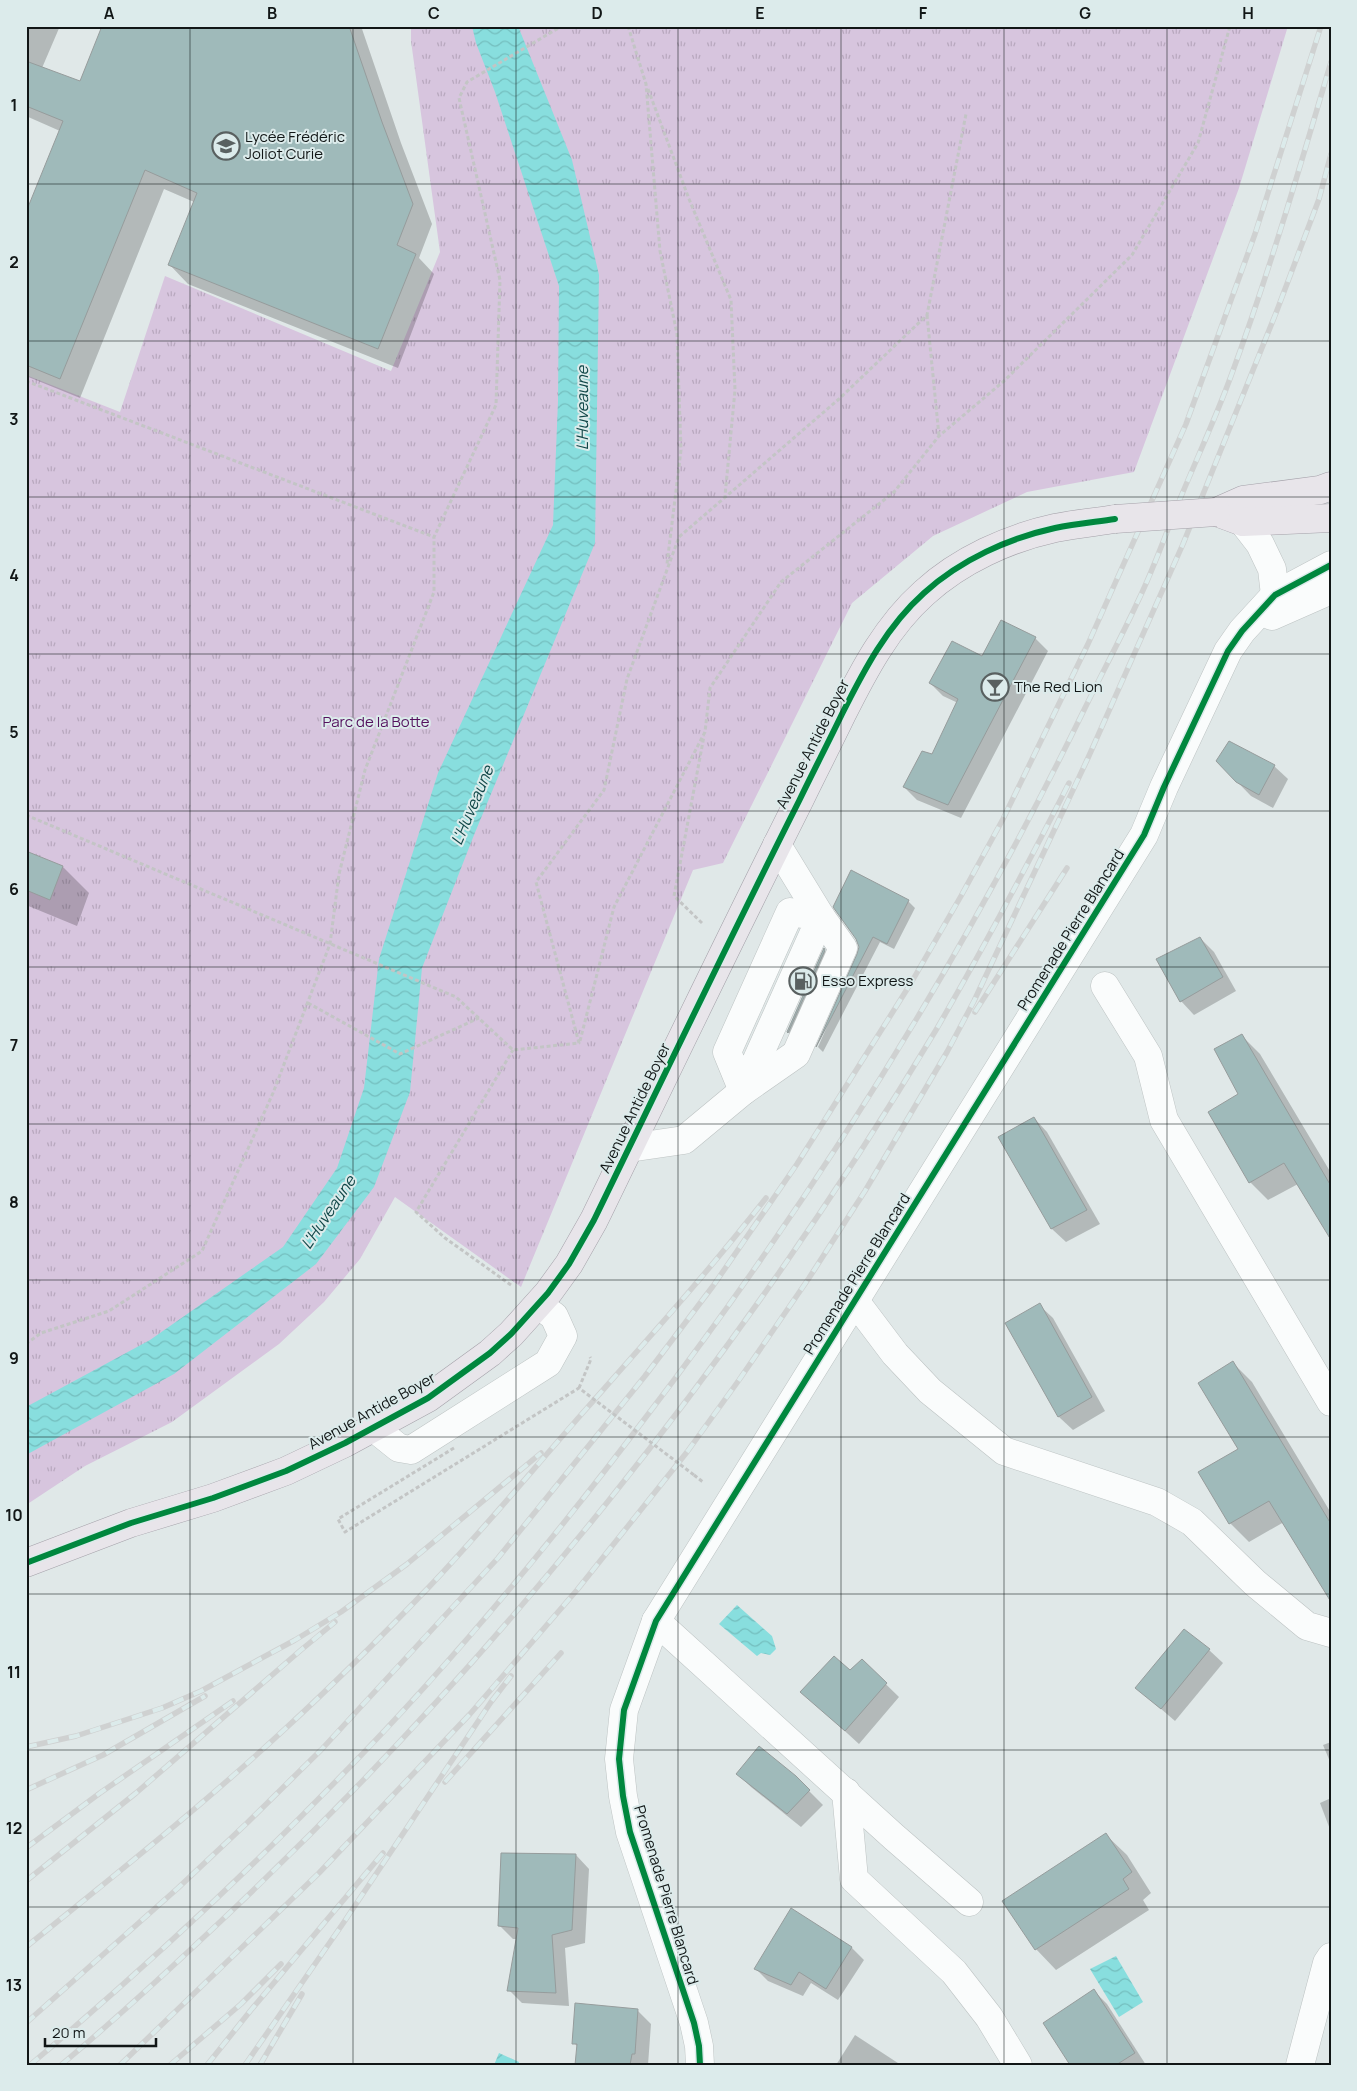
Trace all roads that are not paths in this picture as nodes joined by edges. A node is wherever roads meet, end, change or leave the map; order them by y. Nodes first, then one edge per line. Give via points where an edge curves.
1 (1331, 486) edge
2 (1216, 512) junction
3 (1331, 518) edge
4 (1243, 522) junction
5 (1331, 565) edge
6 (1331, 590) edge
7 (1275, 595) junction
8 (1242, 631) junction
9 (777, 845) junction
10 (1105, 986) dead end
11 (629, 1148) junction
12 (855, 1302) junction
13 (538, 1305) junction
14 (1331, 1402) edge
15 (374, 1428) junction
16 (26, 1563) edge
17 (656, 1621) junction
18 (1331, 1633) edge
19 (846, 1792) junction
20 (969, 1902) dead end
21 (1331, 1957) edge
22 (700, 2065) edge
23 (1018, 2065) edge
24 (1300, 2065) edge

1 - 2 main road, Avenue Antide Boyer via 1244,500
2 - 4 main road, Avenue Antide Boyer
2 - 9 main road, Avenue Antide Boyer, bridge via 1115,519 1055,528 982,554 949,572 904,612 865,670
3 - 4 main road, Avenue Antide Boyer
4 - 7 street via 1260,544 1272,569
5 - 7 street, Promenade Pierre Blancard
6 - 8 street, Promenade Pierre Blancard
7 - 8 street, Promenade Pierre Blancard
8 - 12 street, Promenade Pierre Blancard via 1228,650 1144,835
9 - 11 main road, Avenue Antide Boyer
9 - 11 street via 821,917 744,1091 684,1140
10 - 14 street via 1148,1056 1164,1120
11 - 13 main road, Avenue Antide Boyer via 569,1264
12 - 17 street, Promenade Pierre Blancard
12 - 18 street via 895,1354 930,1391 1004,1451 1157,1502 1192,1522 1255,1583 1307,1626
13 - 15 main road, Avenue Antide Boyer via 490,1353 428,1398
13 - 15 street via 554,1316 563,1336 548,1364 411,1450 399,1448
15 - 16 main road, Avenue Antide Boyer via 286,1471 131,1523
17 - 19 street
17 - 22 street, Promenade Pierre Blancard via 624,1710 619,1759 630,1832 694,2023
19 - 20 street
19 - 23 street via 854,1879 954,1972 989,2017
21 - 24 street via 1326,1963

